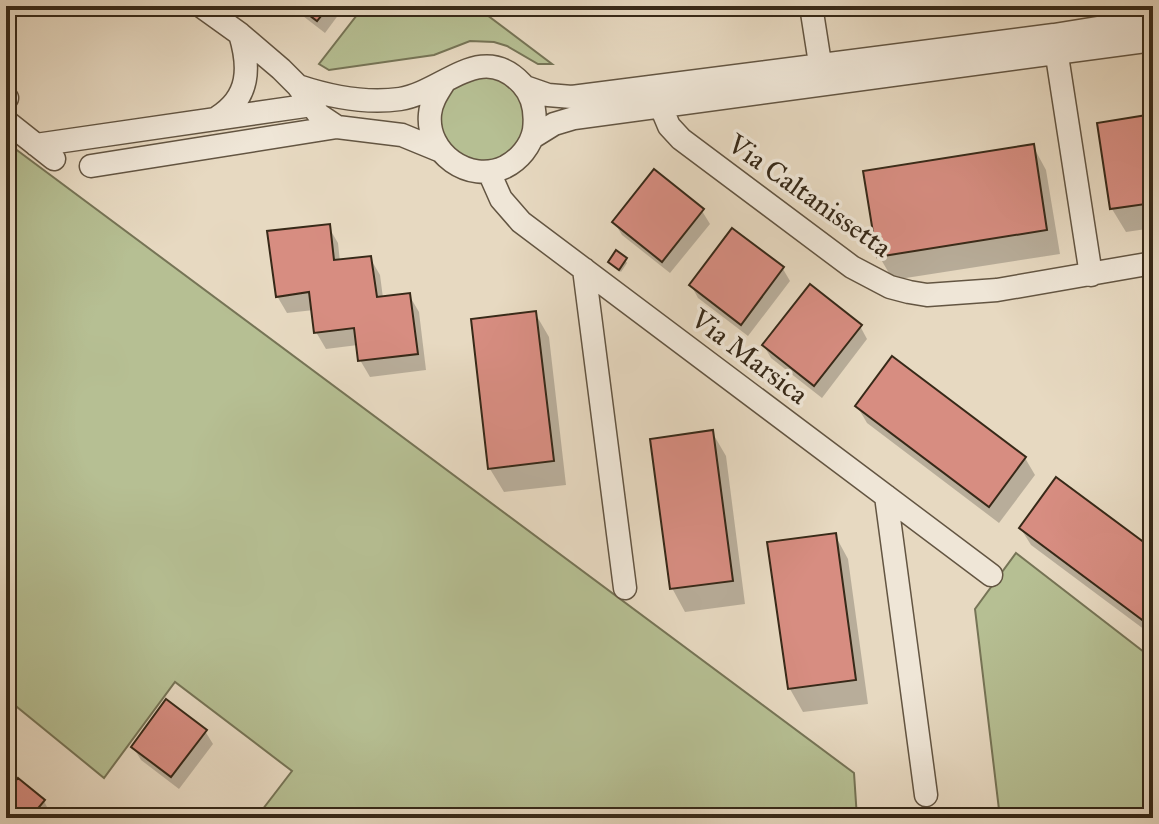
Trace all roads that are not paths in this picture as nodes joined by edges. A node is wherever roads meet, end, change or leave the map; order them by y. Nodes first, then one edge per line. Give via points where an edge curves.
1 (201, 6) edge
2 (811, 6) edge
3 (1153, 19) edge
4 (240, 34) junction
5 (1153, 40) edge
6 (1056, 45) junction
7 (821, 74) junction
8 (445, 81) junction
9 (298, 86) junction
10 (525, 87) junction
11 (656, 95) junction
12 (312, 105) junction
13 (216, 118) junction
14 (6, 121) edge
15 (337, 127) junction
16 (132, 130) junction
17 (533, 137) junction
18 (441, 151) junction
19 (136, 159) junction
20 (91, 166) dead end
21 (489, 172) junction
22 (1153, 263) edge
23 (584, 269) junction
24 (1091, 275) junction
25 (886, 496) junction
26 (991, 575) dead end
27 (625, 588) dead end
28 (926, 795) dead end

1 - 4 street
2 - 7 street
3 - 6 street, Via Caltanissetta
4 - 9 street
4 - 13 street via 246,59 243,93
5 - 6 street, Via Caltanissetta
6 - 7 street, Via Caltanissetta
6 - 24 street
7 - 11 street, Via Caltanissetta
8 - 9 street via 400,99 356,101
8 - 10 street via 478,66 512,75
8 - 18 street via 430,115
9 - 12 street
10 - 11 street, Via Caltanissetta via 572,97
10 - 17 street via 534,110
11 - 17 street, Via Caltanissetta via 564,120
11 - 24 street, Via Caltanissetta via 669,126 681,139 852,267 890,287 927,295 961,294
12 - 13 street
12 - 15 street
13 - 16 street
14 - 16 street via 45,152
15 - 18 street via 402,135
15 - 19 street
16 - 19 street
17 - 21 street via 516,160
18 - 21 street via 463,168
19 - 20 street
21 - 23 street, Via Marsica via 513,215
22 - 24 street, Via Caltanissetta
23 - 25 street, Via Marsica
23 - 27 street
25 - 26 street, Via Marsica
25 - 28 street

